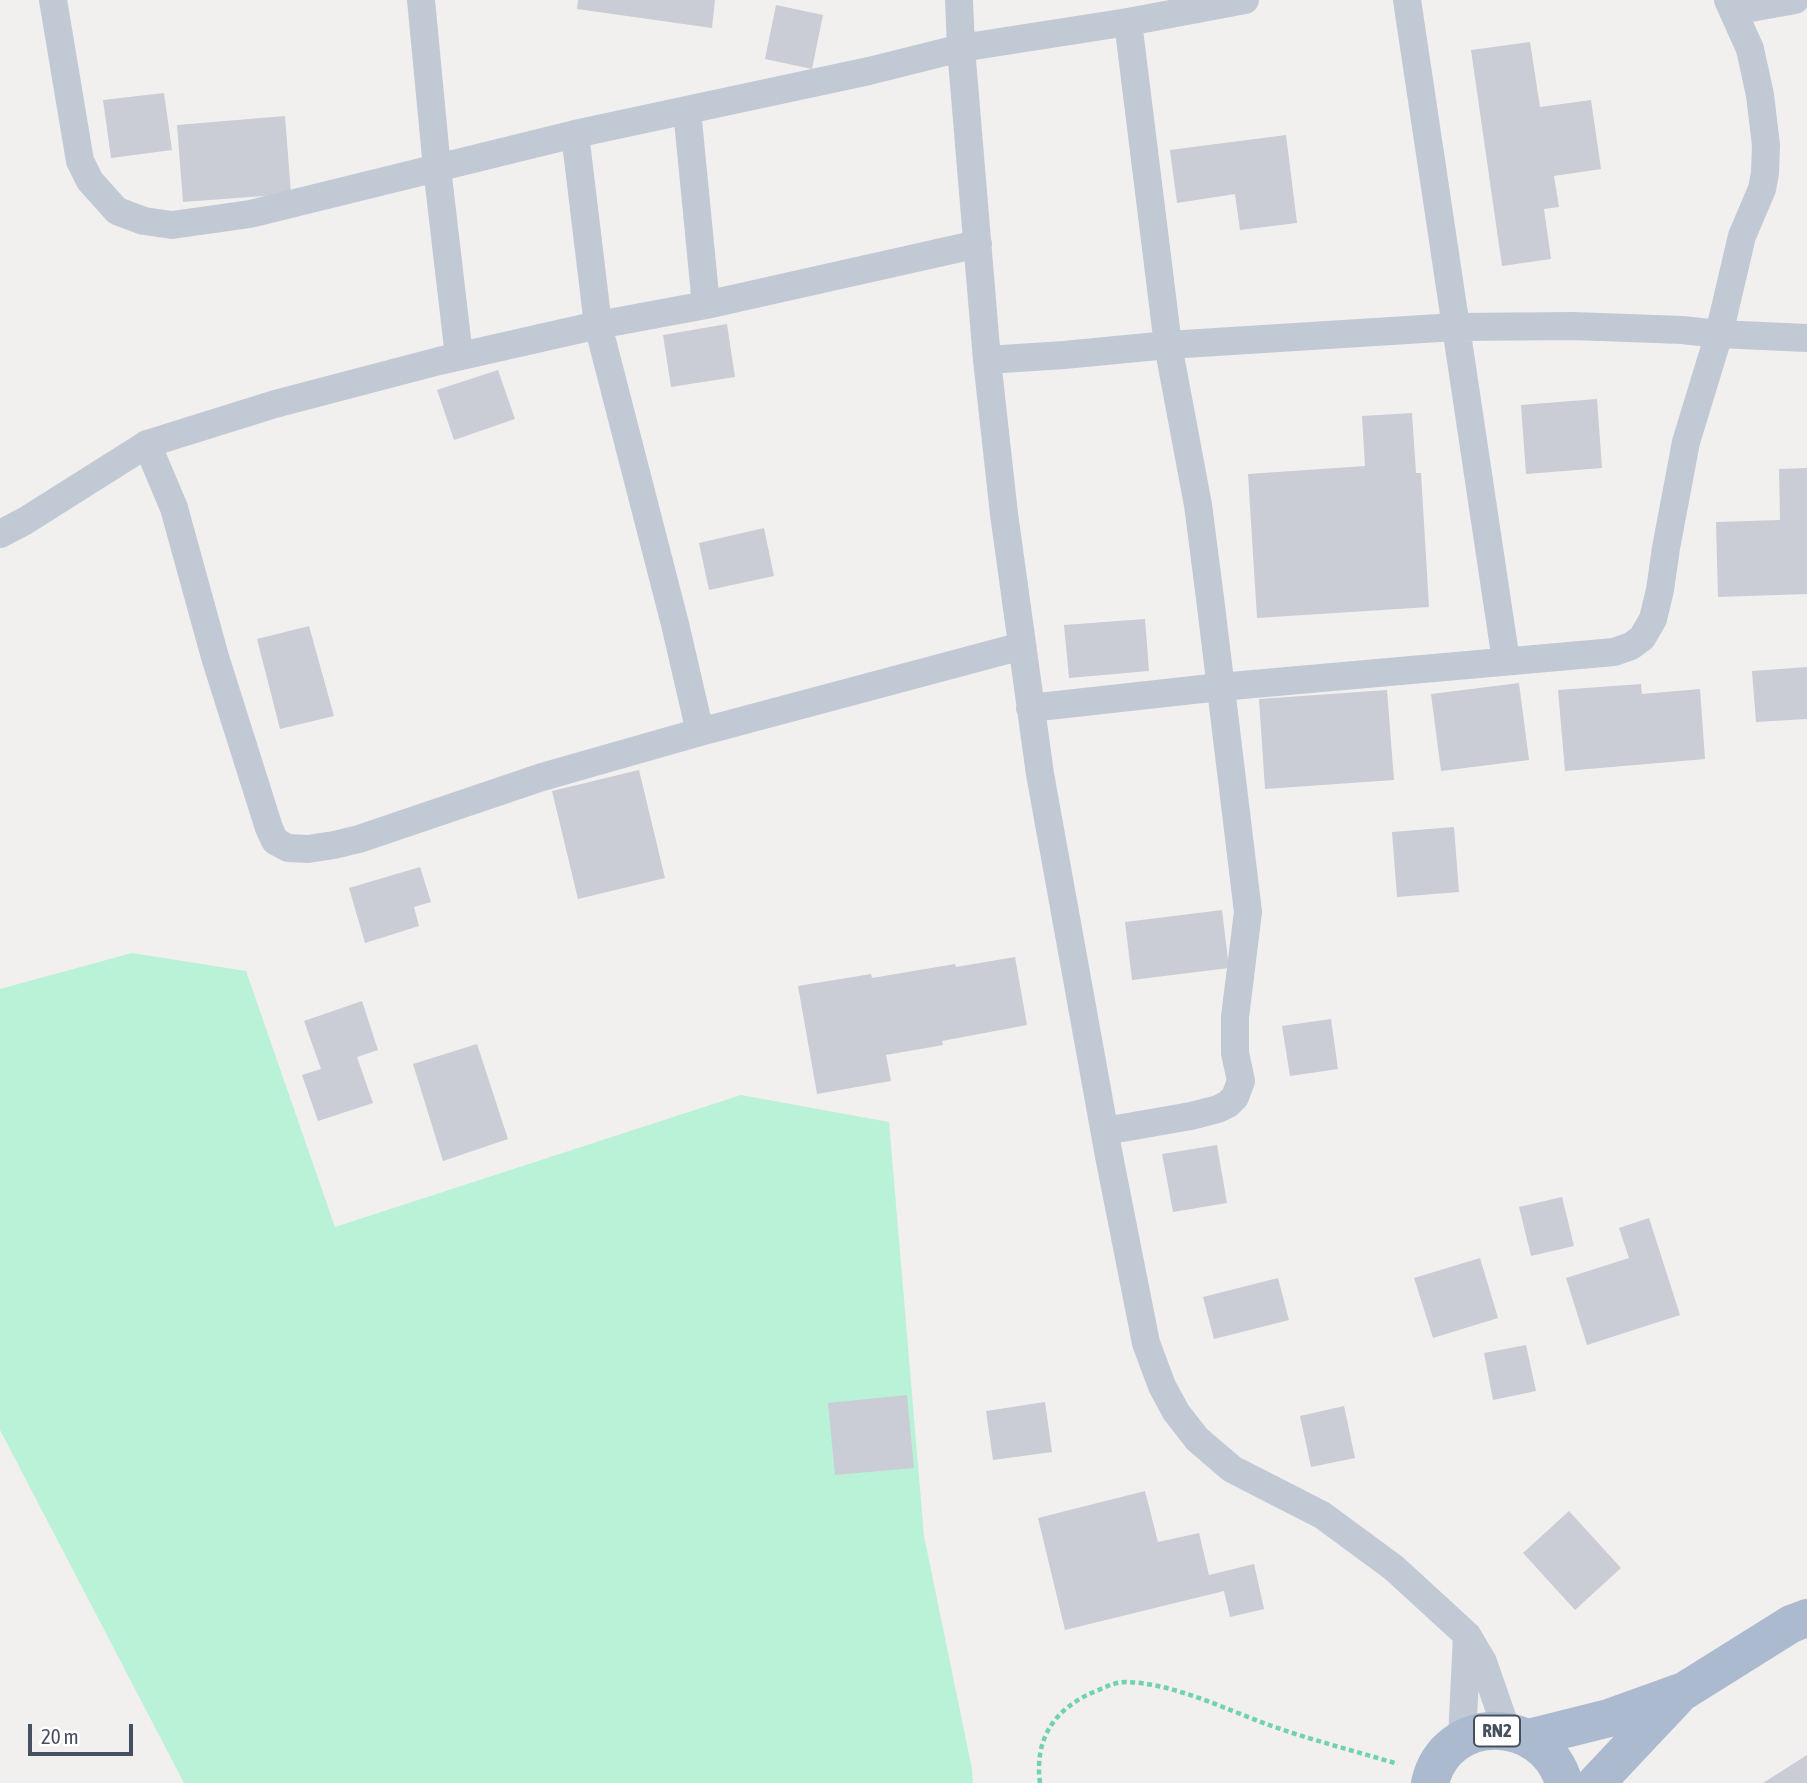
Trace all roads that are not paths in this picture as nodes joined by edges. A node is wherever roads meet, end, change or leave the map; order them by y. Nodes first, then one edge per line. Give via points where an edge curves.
1 (52, 0) edge
2 (421, 0) edge
3 (959, 0) edge
4 (1245, 0) edge
5 (1407, 0) edge
6 (1794, 0) edge
7 (1731, 6) edge
8 (1128, 22) junction
9 (961, 48) junction
10 (687, 110) junction
11 (575, 134) junction
12 (437, 168) junction
13 (978, 244) junction
14 (706, 305) junction
15 (598, 325) junction
16 (1455, 327) junction
17 (1719, 334) junction
18 (1807, 338) edge
19 (1168, 345) junction
20 (459, 356) junction
21 (987, 360) junction
22 (147, 444) junction
23 (0, 534) edge
24 (1022, 646) junction
25 (1506, 661) junction
26 (1220, 688) junction
27 (1031, 708) junction
28 (700, 732) junction
29 (1105, 1131) junction
30 (1807, 1618) edge
31 (1467, 1635) junction
32 (1684, 1691) junction
33 (1518, 1734) junction
34 (1462, 1739) junction
35 (1431, 1779) edge
36 (1564, 1783) edge
37 (1596, 1783) edge

1 - 12 street via 80,161 90,181 117,211 172,225 250,214
2 - 12 street
3 - 9 street
4 - 8 street
5 - 16 street
6 - 7 street
7 - 17 street via 1750,49 1760,95 1765,173 1742,236
8 - 9 street
8 - 19 street
9 - 10 street
9 - 13 street
10 - 11 street
10 - 14 street
11 - 12 street
11 - 15 street
12 - 20 street
13 - 14 street
13 - 21 street
14 - 15 street
15 - 20 street
15 - 28 street
16 - 17 street via 1573,326
16 - 19 street
16 - 25 street
17 - 18 street
17 - 25 street via 1686,442 1653,619 1642,638 1614,652
19 - 21 street
19 - 26 street via 1198,505
20 - 22 street via 275,404
21 - 24 street
22 - 23 street
22 - 28 street via 174,508 269,828 275,841 288,848 359,839 542,777
24 - 27 street
24 - 28 street
25 - 26 street
26 - 27 street
26 - 29 street via 1248,912 1235,1017 1241,1081 1235,1097 1218,1109
27 - 29 street
29 - 31 street via 1146,1343 1176,1412 1197,1439 1233,1469 1322,1515 1394,1568
30 - 32 main road, RN2
31 - 33 street
31 - 34 street
32 - 33 main road, RN2 via 1609,1718
32 - 37 main road, RN2
33 - 34 main road, RN2 via 1485,1731
33 - 36 main road, RN2 via 1548,1752
34 - 35 main road, RN2 via 1444,1754

